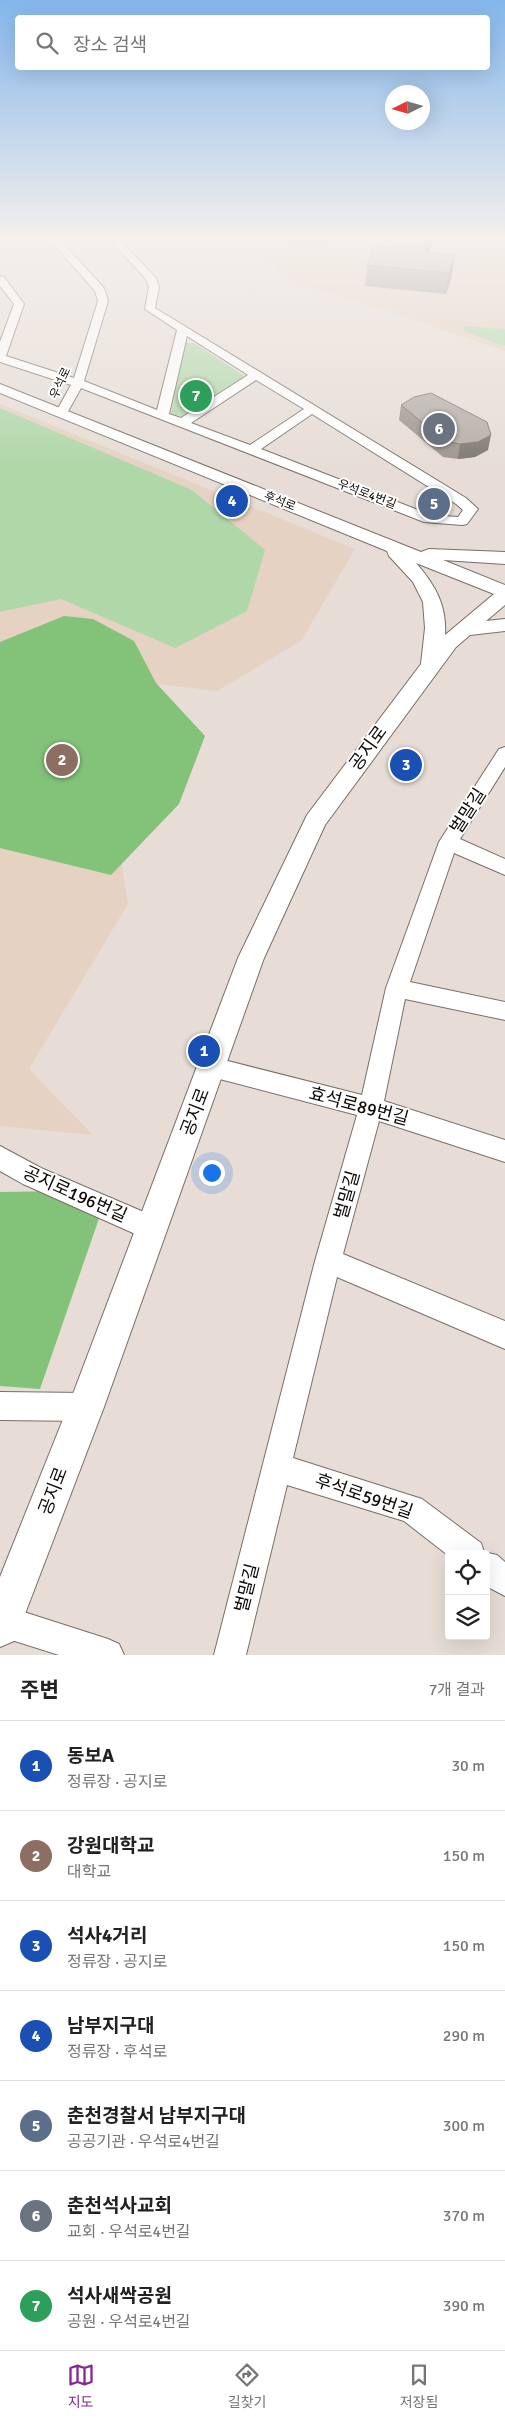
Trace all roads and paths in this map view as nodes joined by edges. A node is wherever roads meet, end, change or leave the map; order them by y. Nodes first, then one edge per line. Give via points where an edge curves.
1 (15, 314) edge
2 (99, 314) edge
3 (159, 314) edge
4 (182, 328) junction
5 (0, 357) edge
6 (258, 374) junction
7 (78, 383) junction
8 (0, 388) edge
9 (313, 408) junction
10 (62, 412) junction
11 (162, 416) junction
12 (182, 423) junction
13 (252, 450) junction
14 (387, 544) junction
15 (410, 553) junction
16 (505, 558) edge
17 (505, 593) edge
18 (505, 625) edge
19 (465, 629) junction
20 (431, 666) junction
21 (502, 765) edge
22 (448, 842) junction
23 (505, 867) edge
24 (397, 988) junction
25 (505, 1010) edge
26 (212, 1067) junction
27 (371, 1108) junction
28 (505, 1151) edge
29 (0, 1158) edge
30 (151, 1228) junction
31 (328, 1261) junction
32 (505, 1336) edge
33 (0, 1406) edge
34 (86, 1407) junction
35 (276, 1467) junction
36 (465, 1550) edge
37 (490, 1569) edge
38 (505, 1581) edge
39 (1, 1624) edge
40 (108, 1655) edge
41 (230, 1655) edge

1 - 5 street
2 - 7 street, 우석로
3 - 4 street, 우석로4번길
4 - 6 street, 우석로4번길
4 - 11 street
5 - 7 street, 우석로4번길
6 - 9 street, 우석로4번길
6 - 12 street
7 - 10 street, 우석로
7 - 11 street, 우석로4번길
8 - 10 street, 후석로
9 - 13 street
9 - 13 street, 우석로4번길 via 471,509 462,521 429,519
10 - 14 street, 후석로
11 - 12 street, 우석로4번길
12 - 13 street, 우석로4번길
14 - 15 street, 후석로
14 - 20 street via 415,571 436,611
15 - 16 street
15 - 17 street, 후석로
17 - 19 street, 공지로
18 - 19 street
19 - 20 street, 공지로 via 449,642
20 - 26 street, 공지로 via 315,821 251,958
21 - 22 street, 벌말길
22 - 23 street
22 - 24 street, 벌말길
24 - 25 street
24 - 27 street, 벌말길
26 - 27 street, 효석로89번길
26 - 30 street, 공지로
27 - 28 street, 효석로89번길
27 - 31 street, 벌말길
29 - 30 street, 공지로196번길 via 32,1176
30 - 34 street, 공지로
31 - 32 street via 493,1328
31 - 35 street, 벌말길
33 - 34 street
34 - 39 street, 공지로
35 - 36 street, 후석로59번길 via 412,1509
35 - 41 street, 벌말길
37 - 38 street
39 - 40 street

